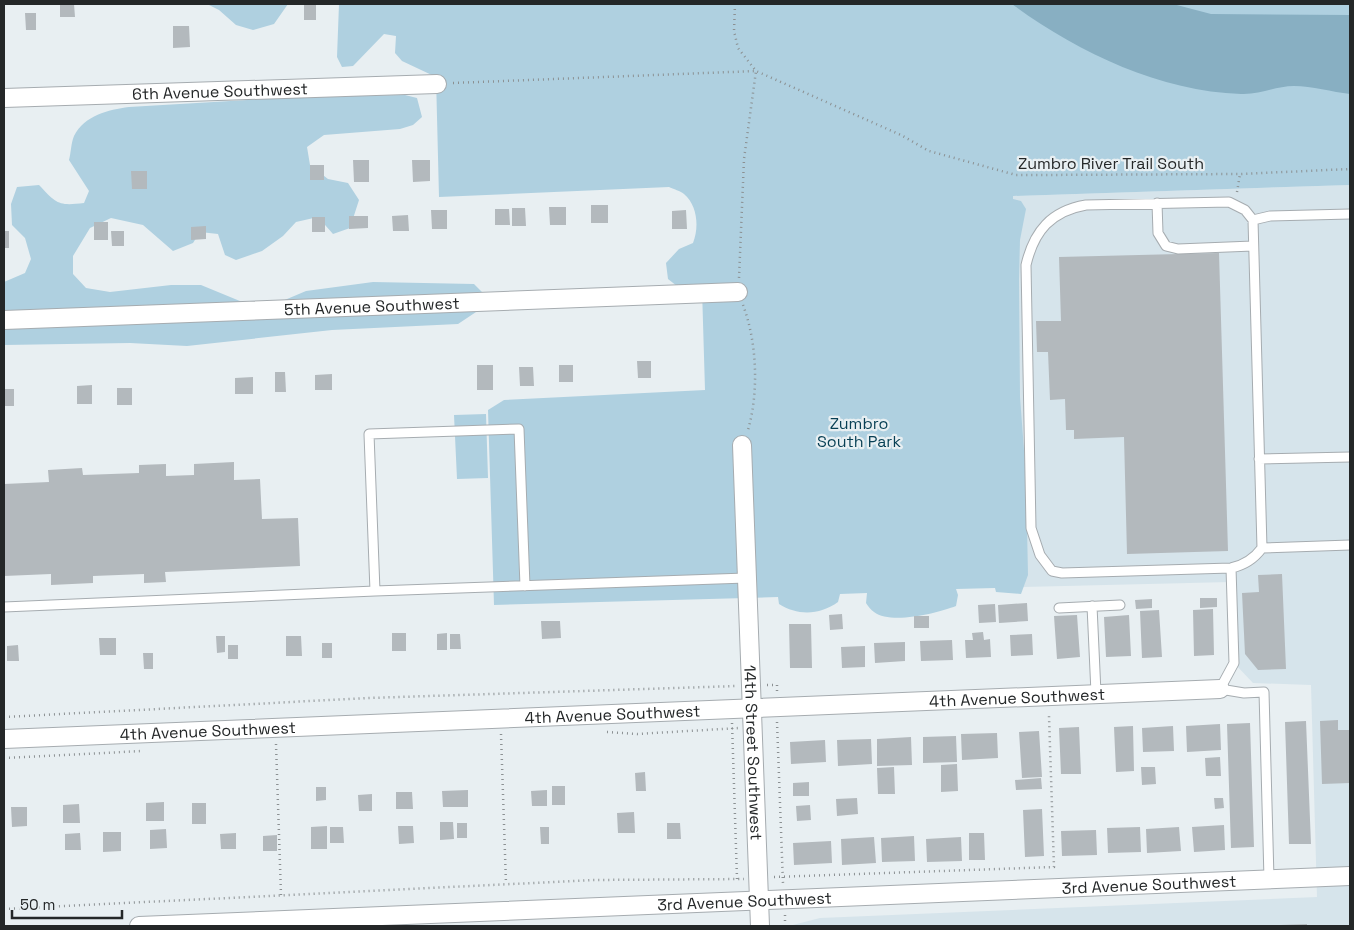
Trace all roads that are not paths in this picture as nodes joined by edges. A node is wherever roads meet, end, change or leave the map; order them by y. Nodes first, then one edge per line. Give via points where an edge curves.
1 (437, 84) road end
2 (4, 98) edge
3 (1158, 203) junction
4 (1350, 214) edge
5 (1253, 220) junction
6 (1254, 246) junction
7 (738, 292) road end
8 (4, 320) edge
9 (742, 445) road end
10 (1350, 457) edge
11 (1259, 459) junction
12 (1350, 545) edge
13 (1262, 548) junction
14 (1231, 568) junction
15 (746, 578) junction
16 (525, 586) junction
17 (375, 591) junction
18 (1120, 605) dead end
19 (1092, 606) junction
20 (4, 607) edge
21 (1059, 608) dead end
22 (1220, 689) junction
23 (1096, 693) junction
24 (752, 707) junction
25 (4, 739) edge
26 (1350, 876) edge
27 (1269, 879) junction
28 (759, 901) junction
29 (139, 926) edge
30 (760, 926) edge

1 - 2 street, 6th Avenue Southwest
3 - 5 lane via 1229,202 1245,210
3 - 6 lane via 1158,233 1166,246 1178,249
3 - 14 lane via 1070,208 1044,226 1030,250 1026,265 1031,528 1035,544 1052,571
4 - 5 lane via 1270,216
5 - 6 lane
6 - 11 lane
7 - 8 street, 5th Avenue Southwest
9 - 15 street, 14th Street Southwest
10 - 11 lane
11 - 13 lane
12 - 13 lane
13 - 14 lane via 1255,557
14 - 22 lane via 1234,663
15 - 16 lane
15 - 24 street, 14th Street Southwest
16 - 17 lane
16 - 17 lane via 519,429 369,434
17 - 20 lane
18 - 19 lane
19 - 21 lane
19 - 23 lane
22 - 23 street, 4th Avenue Southwest
22 - 27 lane via 1264,692
23 - 24 street, 4th Avenue Southwest
24 - 25 street, 4th Avenue Southwest
24 - 28 street, 14th Street Southwest
26 - 27 street, 3rd Avenue Southwest
27 - 28 street, 3rd Avenue Southwest
28 - 29 street, 3rd Avenue Southwest
28 - 30 street, 14th Street Southwest

